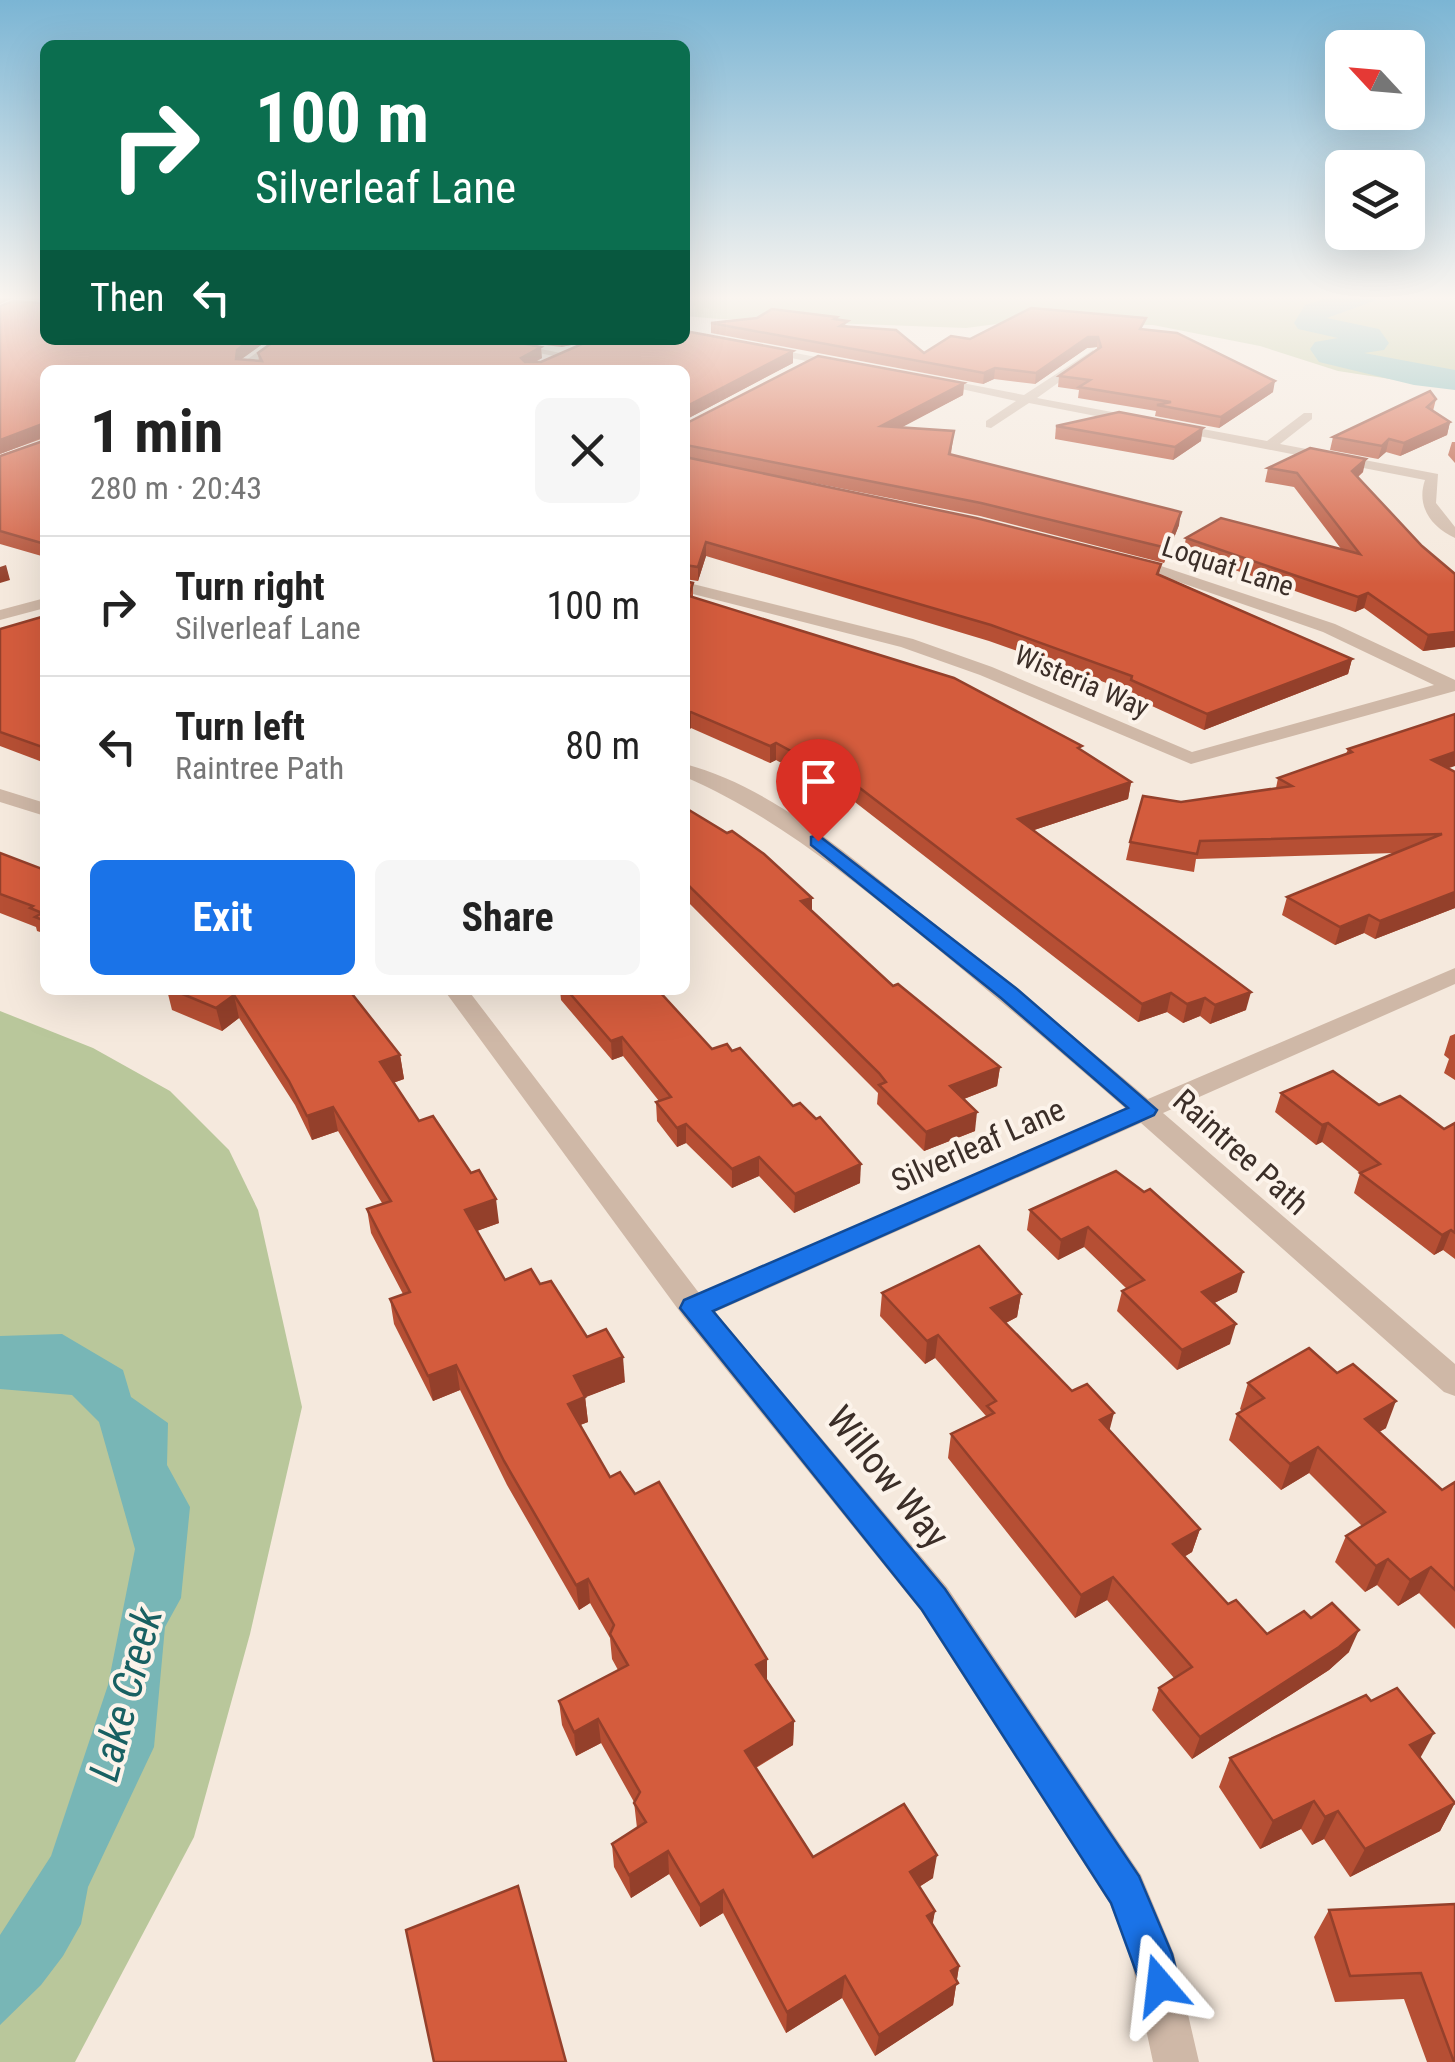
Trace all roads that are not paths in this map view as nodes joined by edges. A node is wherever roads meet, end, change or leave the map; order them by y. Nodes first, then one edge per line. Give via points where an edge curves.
1 (983, 391) edge
2 (1037, 391) edge
3 (1026, 399) junction
4 (1308, 416) dead end
5 (991, 424) dead end
6 (1269, 446) junction
7 (1455, 534) edge
8 (1118, 558) edge
9 (690, 588) edge
10 (40, 604) edge
11 (0, 615) edge
12 (1452, 686) edge
13 (690, 772) edge
14 (0, 795) edge
15 (40, 808) edge
16 (1455, 975) edge
17 (460, 995) edge
18 (1145, 1110) junction
19 (694, 1308) junction
20 (1455, 1384) edge
21 (1176, 2062) edge

1 - 3 street
2 - 3 street
3 - 5 street
3 - 6 street
4 - 6 street
6 - 7 street via 1433,476 1428,504
8 - 12 street, Loquat Lane via 1284,611
9 - 12 street, Wisteria Way via 906,643 1191,758
10 - 11 street
13 - 18 street, Raintree Path via 745,796 818,841
14 - 15 street
16 - 18 street, Silverleaf Lane
17 - 19 street, Willow Way
18 - 19 street, Silverleaf Lane
18 - 20 street, Raintree Path
19 - 21 street, Willow Way via 934,1599 1126,1890 1152,1954

